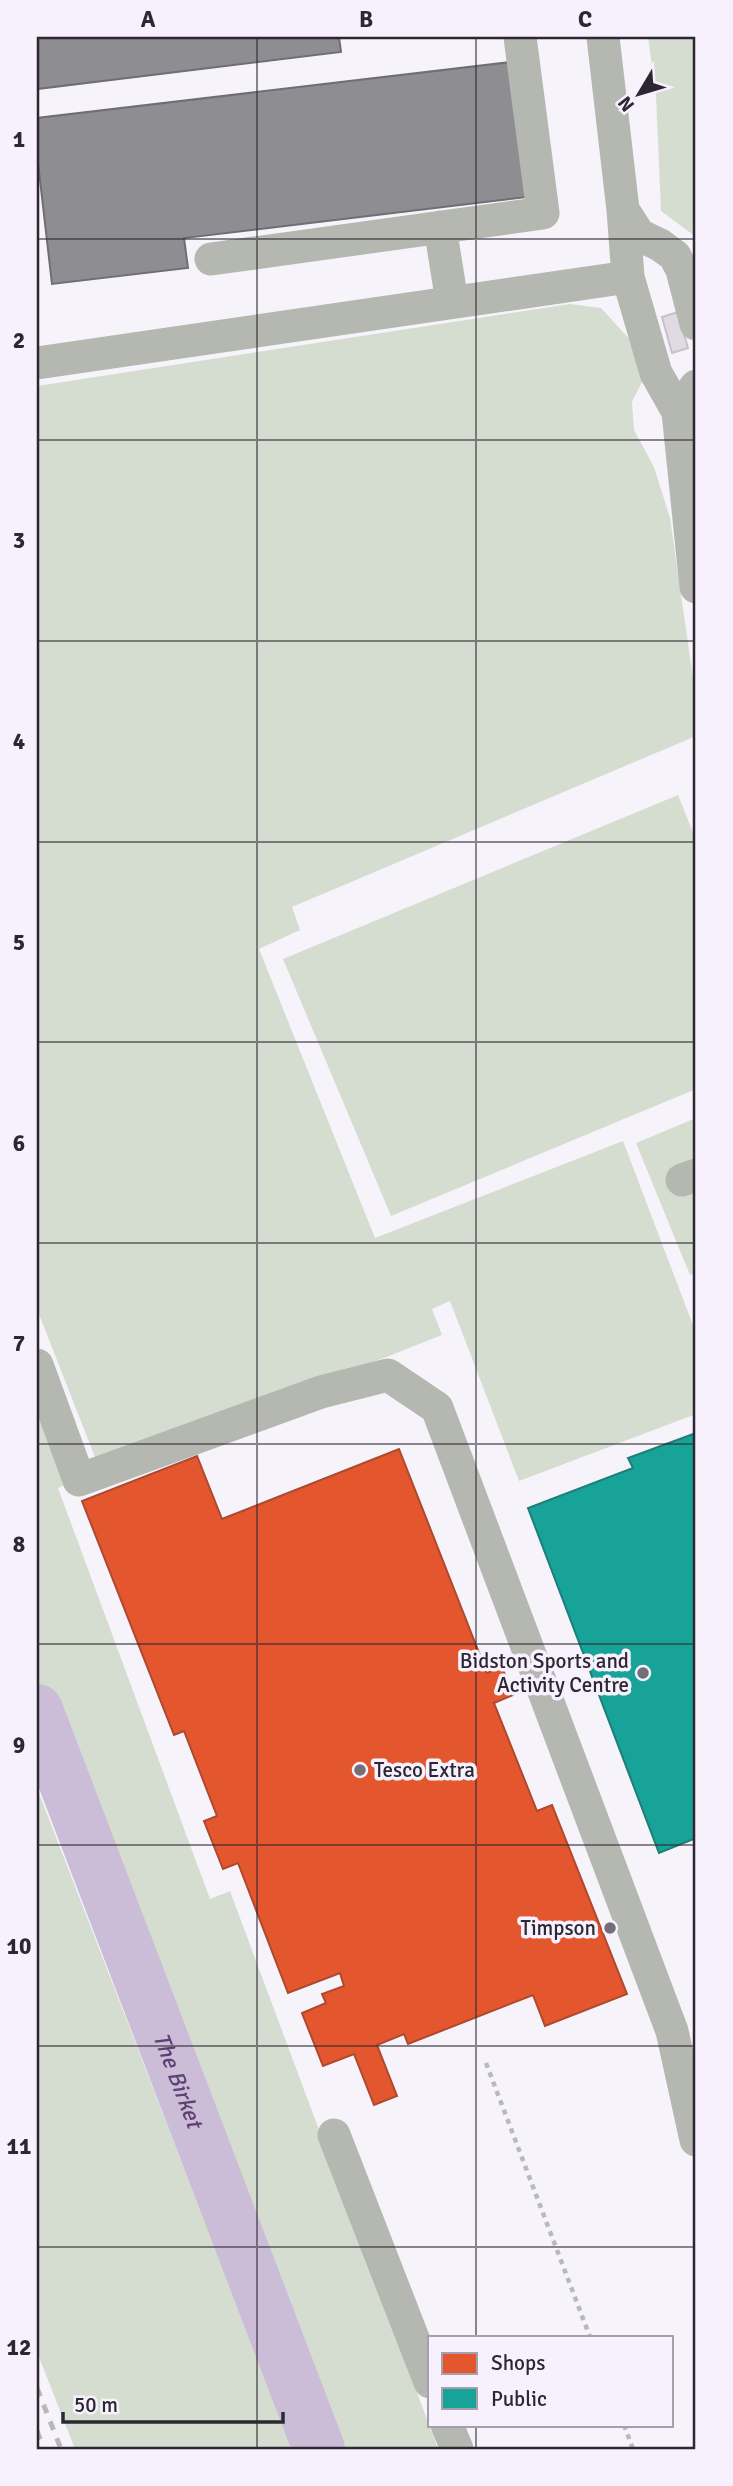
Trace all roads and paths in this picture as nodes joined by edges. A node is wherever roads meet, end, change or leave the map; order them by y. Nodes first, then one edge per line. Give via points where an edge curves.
1 (520, 37) edge
2 (603, 37) edge
3 (623, 210) junction
4 (440, 227) junction
5 (211, 259) dead end
6 (628, 276) junction
7 (452, 302) junction
8 (696, 324) edge
9 (37, 363) edge
10 (687, 399) edge
11 (696, 587) edge
12 (37, 1364) edge
13 (684, 2026) edge
14 (486, 2063) dead end
15 (334, 2135) dead end
16 (696, 2140) edge
17 (590, 2336) edge
18 (428, 2377) edge
19 (447, 2426) edge
20 (624, 2426) edge
21 (457, 2449) edge
22 (633, 2449) edge

1 - 4 street via 543,213
2 - 3 street
3 - 6 street
3 - 8 street via 639,235 676,256
4 - 5 street
4 - 7 street
6 - 7 street
6 - 10 street via 656,373
7 - 9 street
10 - 11 street
12 - 13 street via 79,1480 321,1392 388,1375 437,1408
13 - 16 street
14 - 17 path
15 - 18 street
19 - 21 street
20 - 22 path

